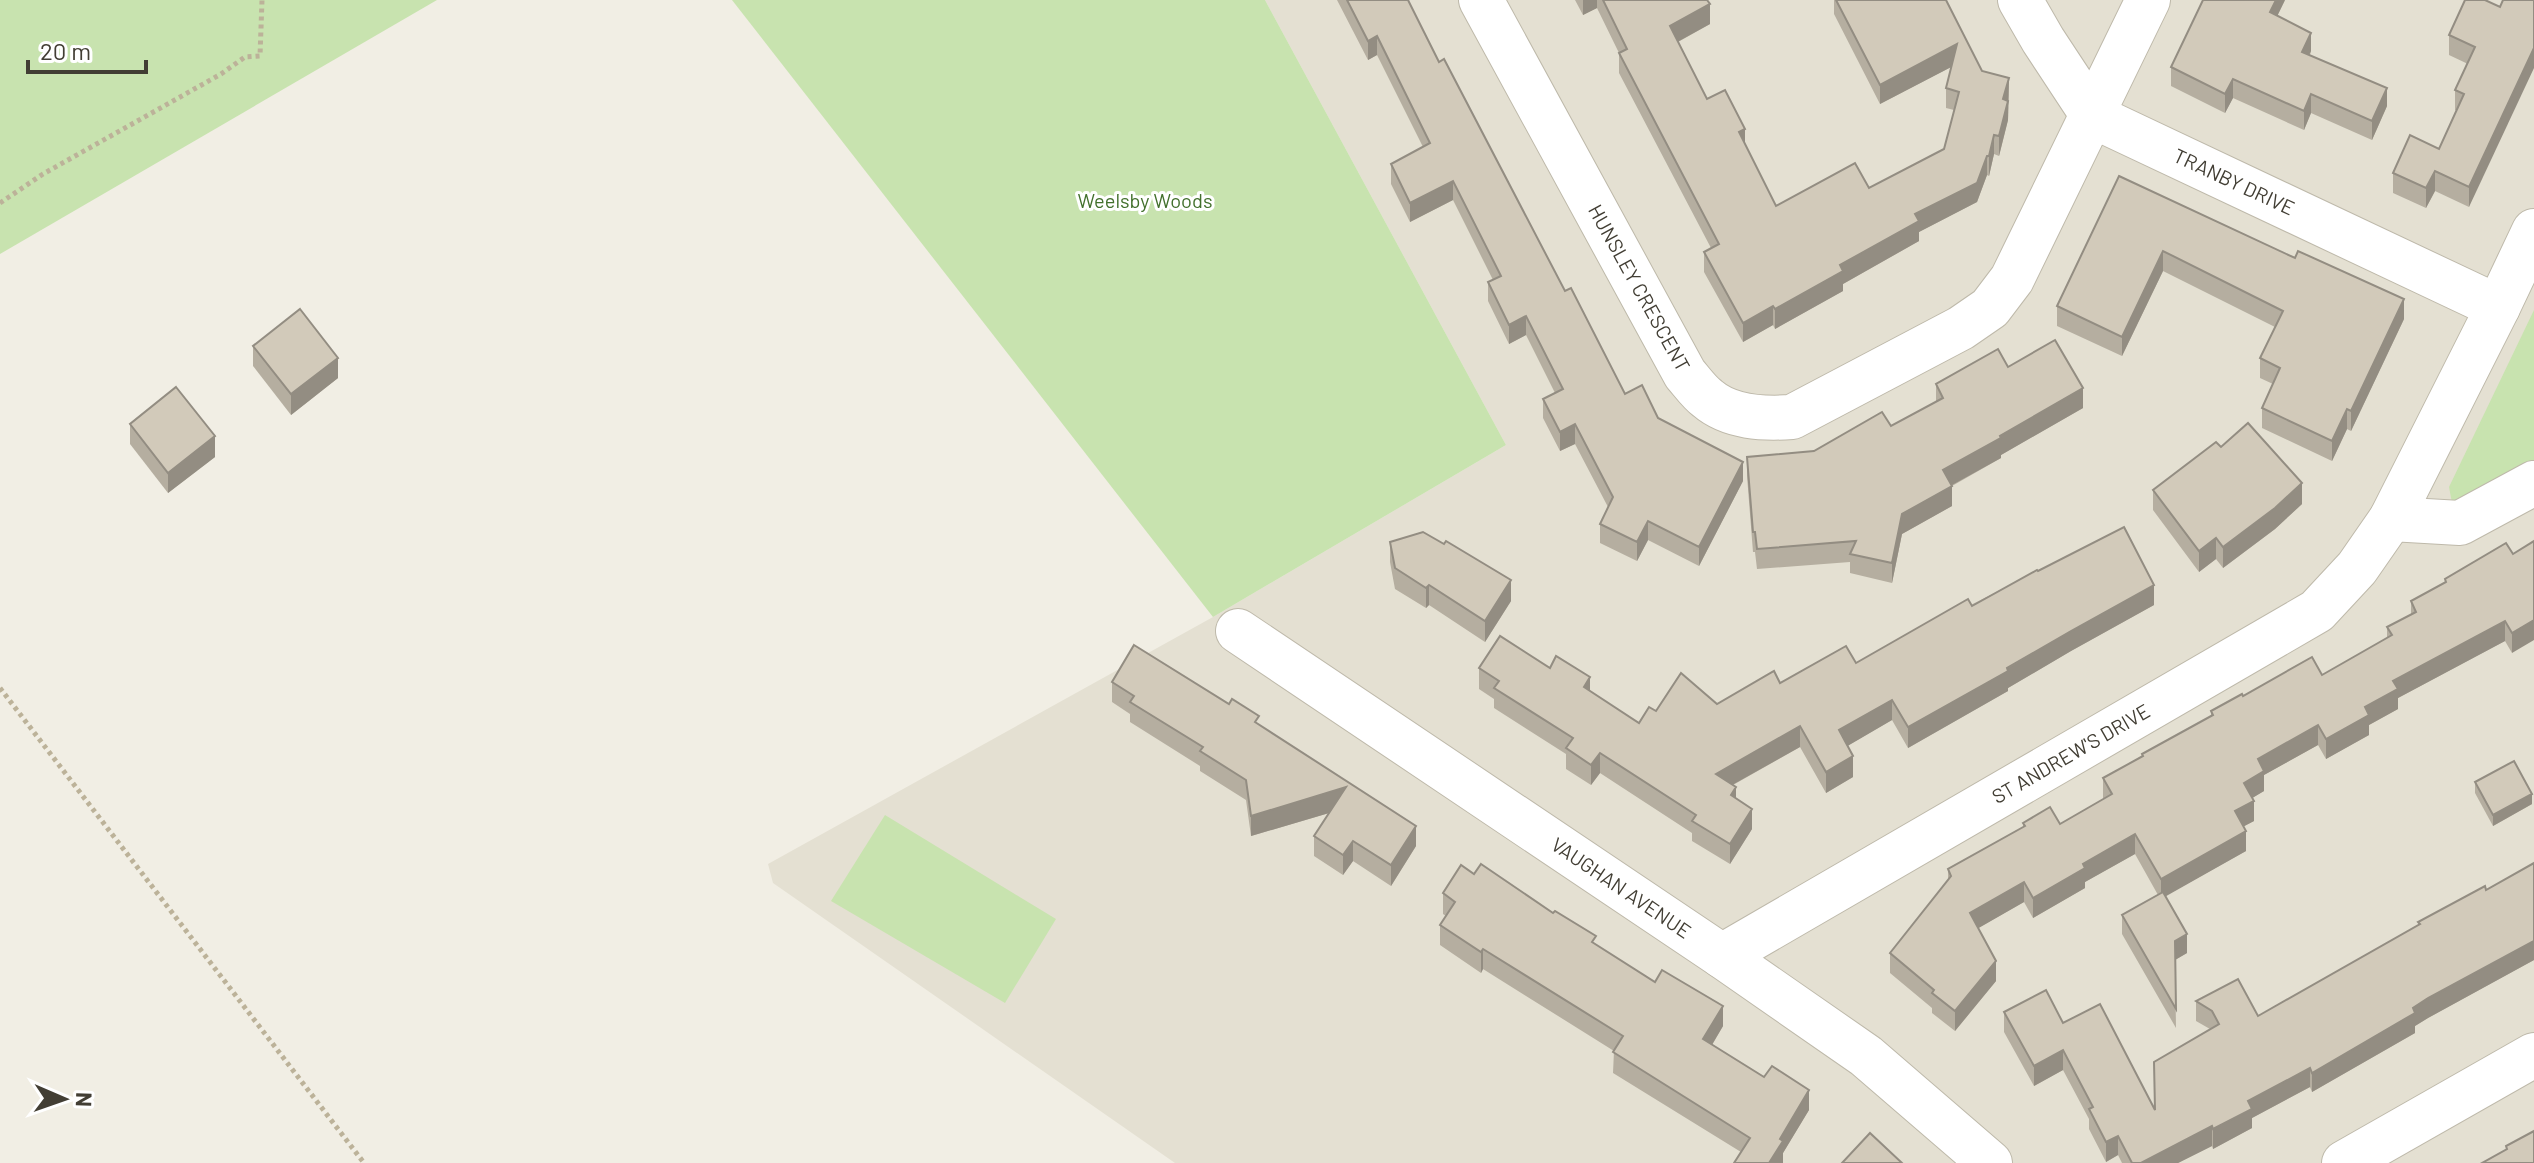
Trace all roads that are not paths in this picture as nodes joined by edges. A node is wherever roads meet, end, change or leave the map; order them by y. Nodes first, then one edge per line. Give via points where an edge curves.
1 (1481, 0) edge
2 (2020, 0) edge
3 (2148, 0) edge
4 (2093, 116) junction
5 (2534, 231) edge
6 (2498, 307) junction
7 (2534, 483) edge
8 (2391, 519) junction
9 (1238, 631) dead end
10 (1722, 956) junction
11 (2534, 1055) edge
12 (1990, 1163) edge
13 (2344, 1163) edge

1 - 4 street, HUNSLEY CRESCENT via 1685,374 1708,399 1764,419 1792,417 1990,308 2012,279
2 - 4 street
3 - 4 street, HUNSLEY CRESCENT
4 - 6 street, TRANBY DRIVE
5 - 6 street, ST ANDREW'S DRIVE
6 - 8 street, ST ANDREW'S DRIVE
7 - 8 street via 2460,523
8 - 10 street, ST ANDREW'S DRIVE via 2357,568 2317,611
9 - 10 street, VAUGHAN AVENUE
10 - 12 street, VAUGHAN AVENUE via 1866,1056
11 - 13 street

